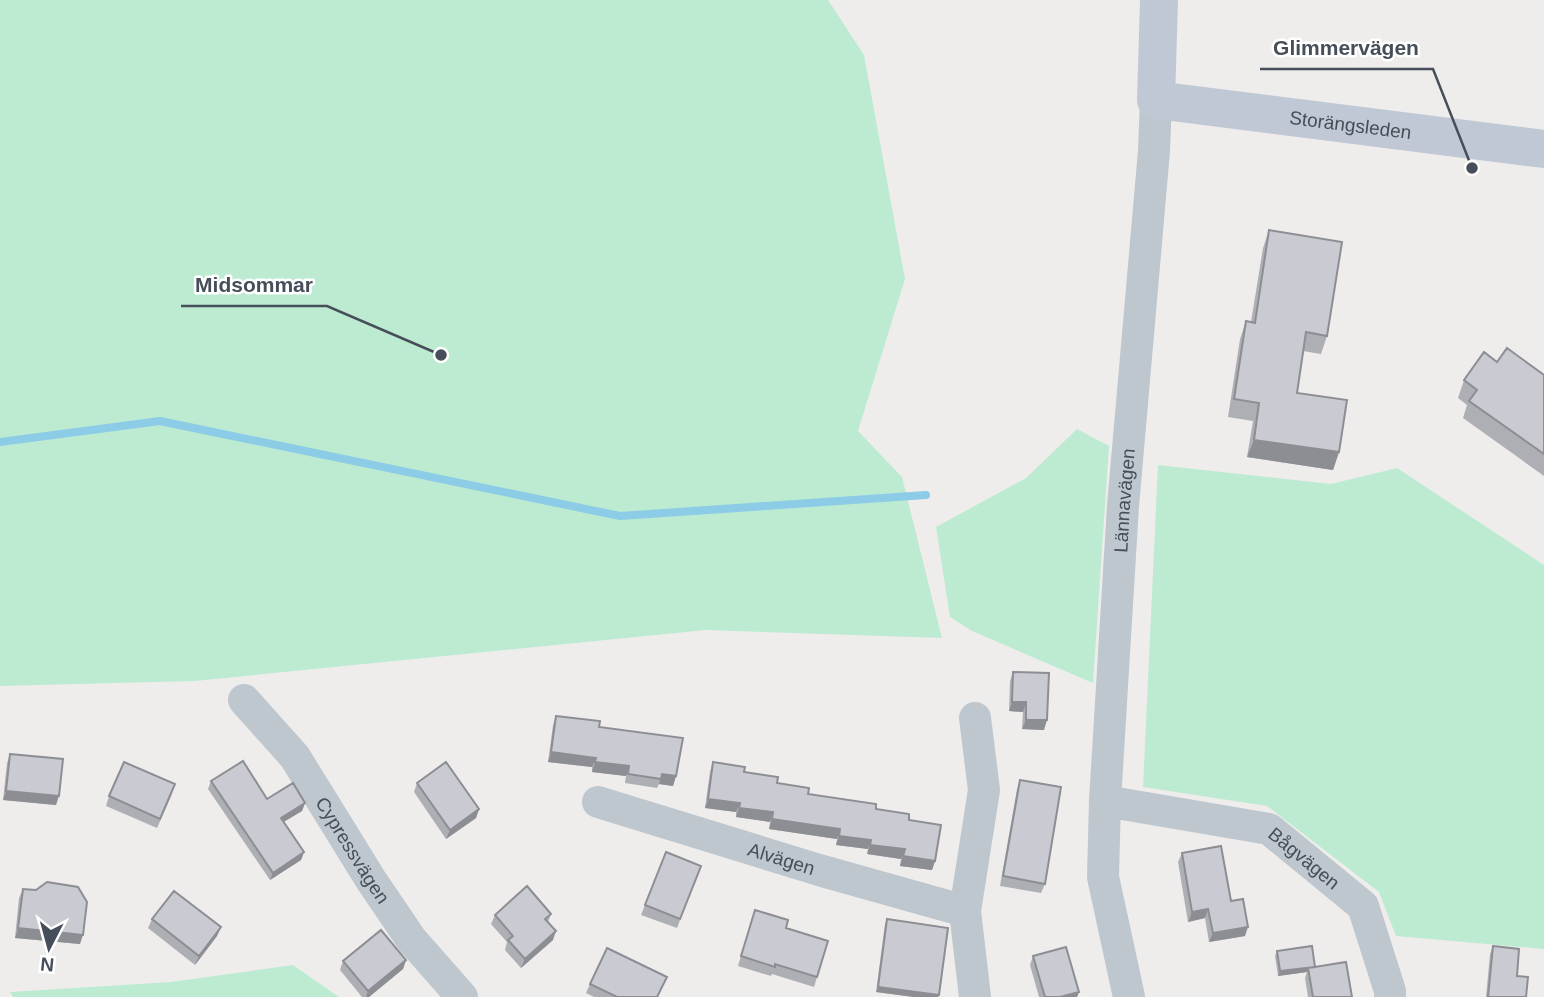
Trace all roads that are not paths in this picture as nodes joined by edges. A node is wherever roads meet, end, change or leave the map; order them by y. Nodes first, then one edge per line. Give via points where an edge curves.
1 (1159, 0) edge
2 (1156, 100) junction
3 (1544, 149) edge
4 (244, 700) dead end
5 (975, 718) dead end
6 (1105, 801) junction
7 (598, 802) dead end
8 (965, 911) junction
9 (462, 997) edge
10 (975, 997) edge
11 (1129, 997) edge
12 (1390, 997) edge

1 - 2 main road, Lännavägen
2 - 3 main road, Storängsleden
2 - 6 street, Lännavägen via 1122,506
4 - 9 street, Cypressvägen via 295,757 411,939
5 - 8 street via 984,790
6 - 11 street, Lännavägen via 1102,877
6 - 12 street, Bågvägen via 1269,829 1363,906
7 - 8 street, Alvägen
8 - 10 street

